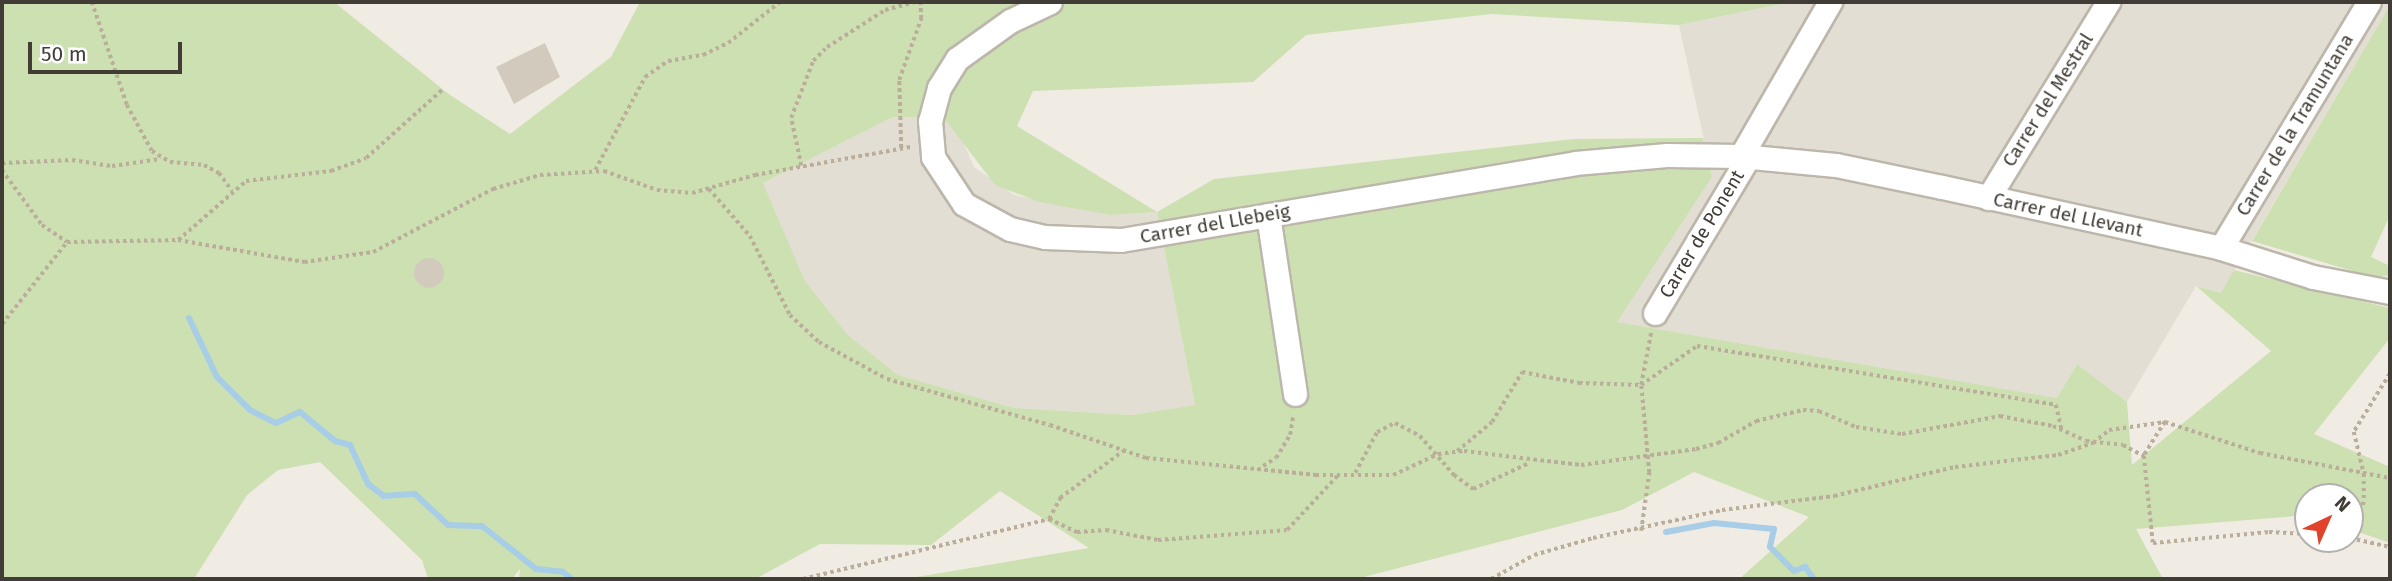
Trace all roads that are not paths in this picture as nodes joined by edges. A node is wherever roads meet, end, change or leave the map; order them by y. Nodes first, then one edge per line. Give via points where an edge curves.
1 (1050, 2) edge
2 (1830, 2) edge
3 (2109, 2) edge
4 (2369, 2) edge
5 (1745, 156) junction
6 (1988, 198) junction
7 (1268, 215) junction
8 (2221, 248) junction
9 (2390, 292) edge
10 (1655, 313) road end
11 (1296, 394) road end

1 - 7 street, Carrer del Llebeig via 981,40 957,59 939,88 930,121 930,144 940,173 964,204 1010,229 1092,242
2 - 5 street, Carrer de Ponent
3 - 6 street, Carrer del Mestral
4 - 8 street, Carrer de la Tramuntana
5 - 6 street, Carrer del Llevant via 1836,165
5 - 7 street, Carrer del Llebeig via 1667,155 1575,163
5 - 10 street, Carrer de Ponent
6 - 8 street, Carrer del Llevant
7 - 11 street
8 - 9 street, Carrer del Llevant via 2313,276

